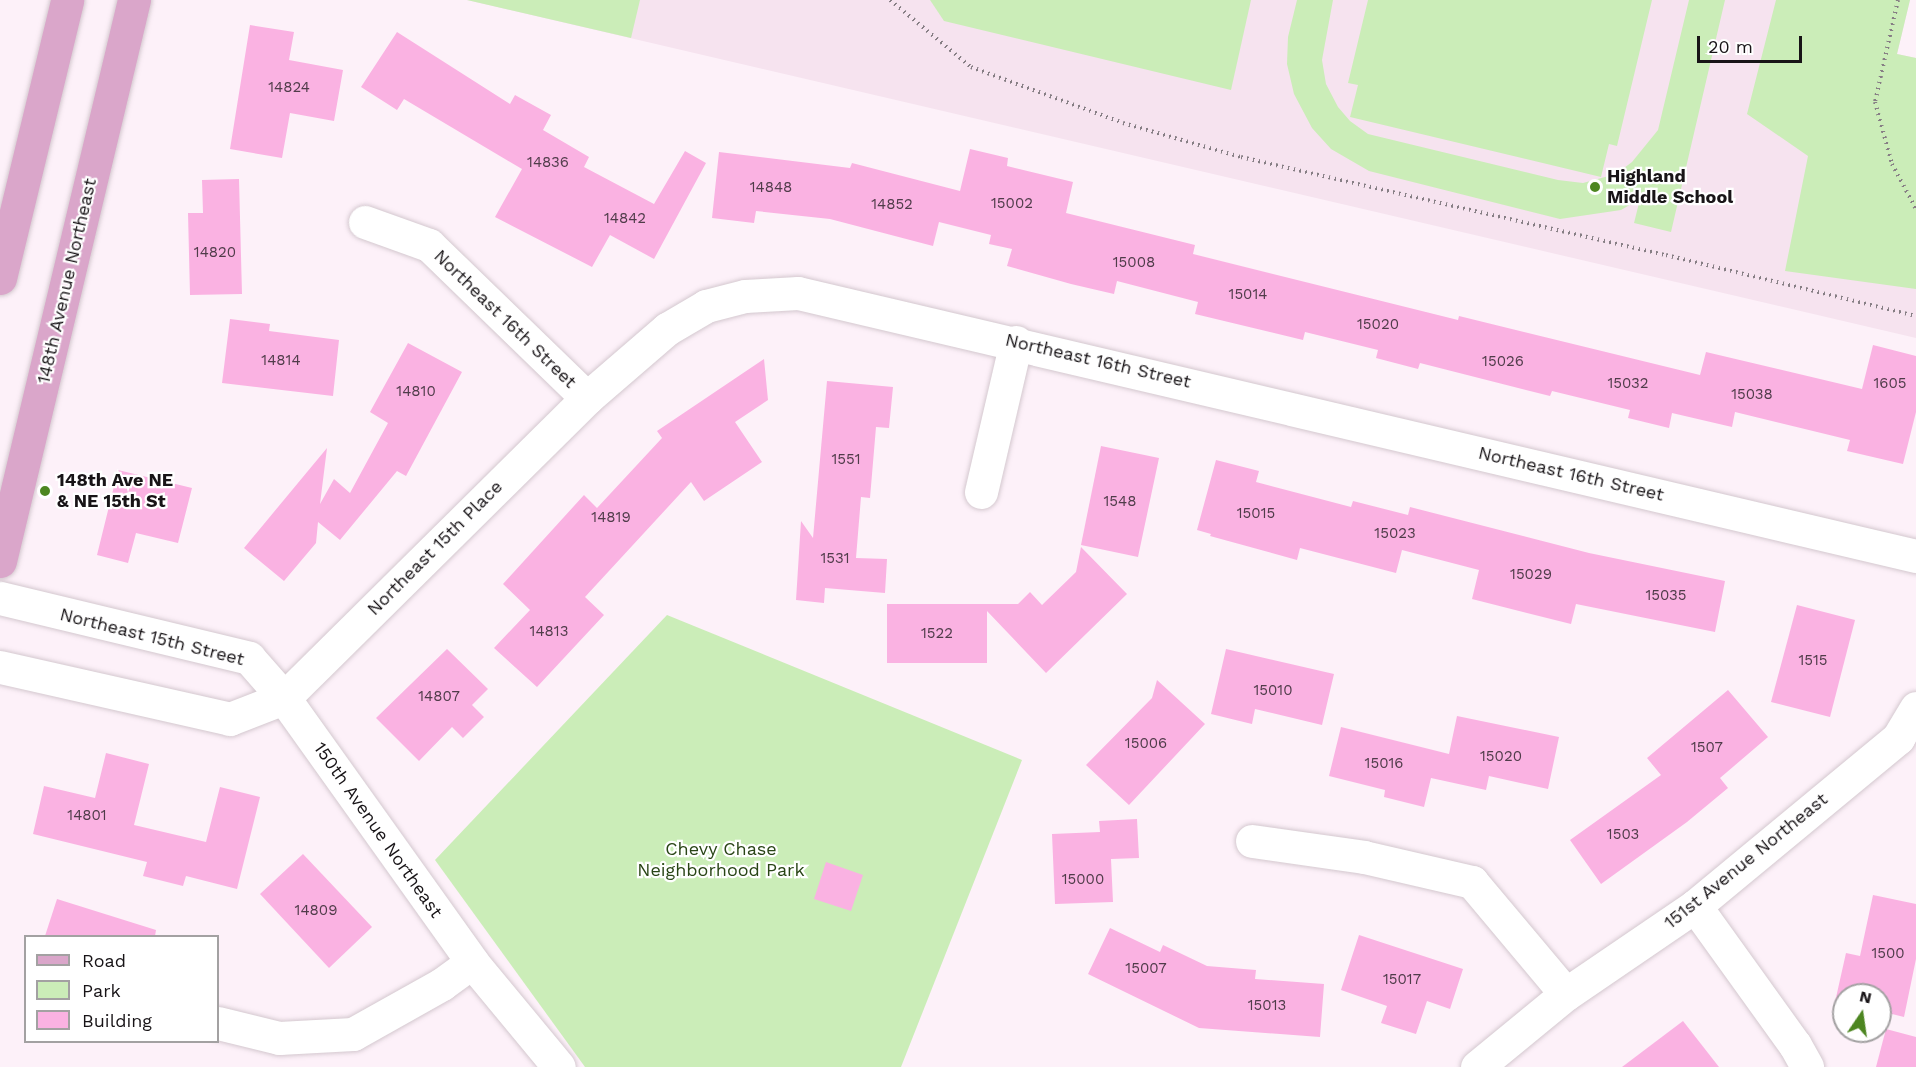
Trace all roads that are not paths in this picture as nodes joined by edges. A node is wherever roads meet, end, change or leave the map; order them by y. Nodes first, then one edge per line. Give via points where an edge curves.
1 (67, 0) edge
2 (134, 0) edge
3 (365, 222) dead end
4 (0, 278) edge
5 (1016, 342) junction
6 (586, 398) junction
7 (981, 492) dead end
8 (1916, 556) edge
9 (0, 561) edge
10 (0, 598) edge
11 (0, 667) edge
12 (284, 698) junction
13 (1916, 708) edge
14 (1252, 841) dead end
15 (1695, 906) junction
16 (472, 962) junction
17 (1566, 994) junction
18 (219, 1023) edge
19 (559, 1067) edge
20 (1477, 1067) edge
21 (1807, 1067) edge

1 - 4 main road
2 - 9 main road, 148th Avenue Northeast
3 - 6 street, Northeast 16th Street via 429,245
5 - 6 street, Northeast 16th Street via 798,293 745,296 706,306 667,329
5 - 7 street
5 - 8 street, Northeast 16th Street
6 - 12 street, Northeast 15th Place
10 - 12 street, Northeast 15th Street via 249,658
11 - 12 street via 230,719
12 - 16 street, 150th Avenue Northeast
13 - 15 street, 151st Avenue Northeast via 1898,738
14 - 17 street via 1364,856 1472,882
15 - 17 street, 151st Avenue Northeast
15 - 21 street
16 - 18 street via 442,984 353,1034 279,1038
16 - 19 street, 150th Avenue Northeast
17 - 20 street, 151st Avenue Northeast

